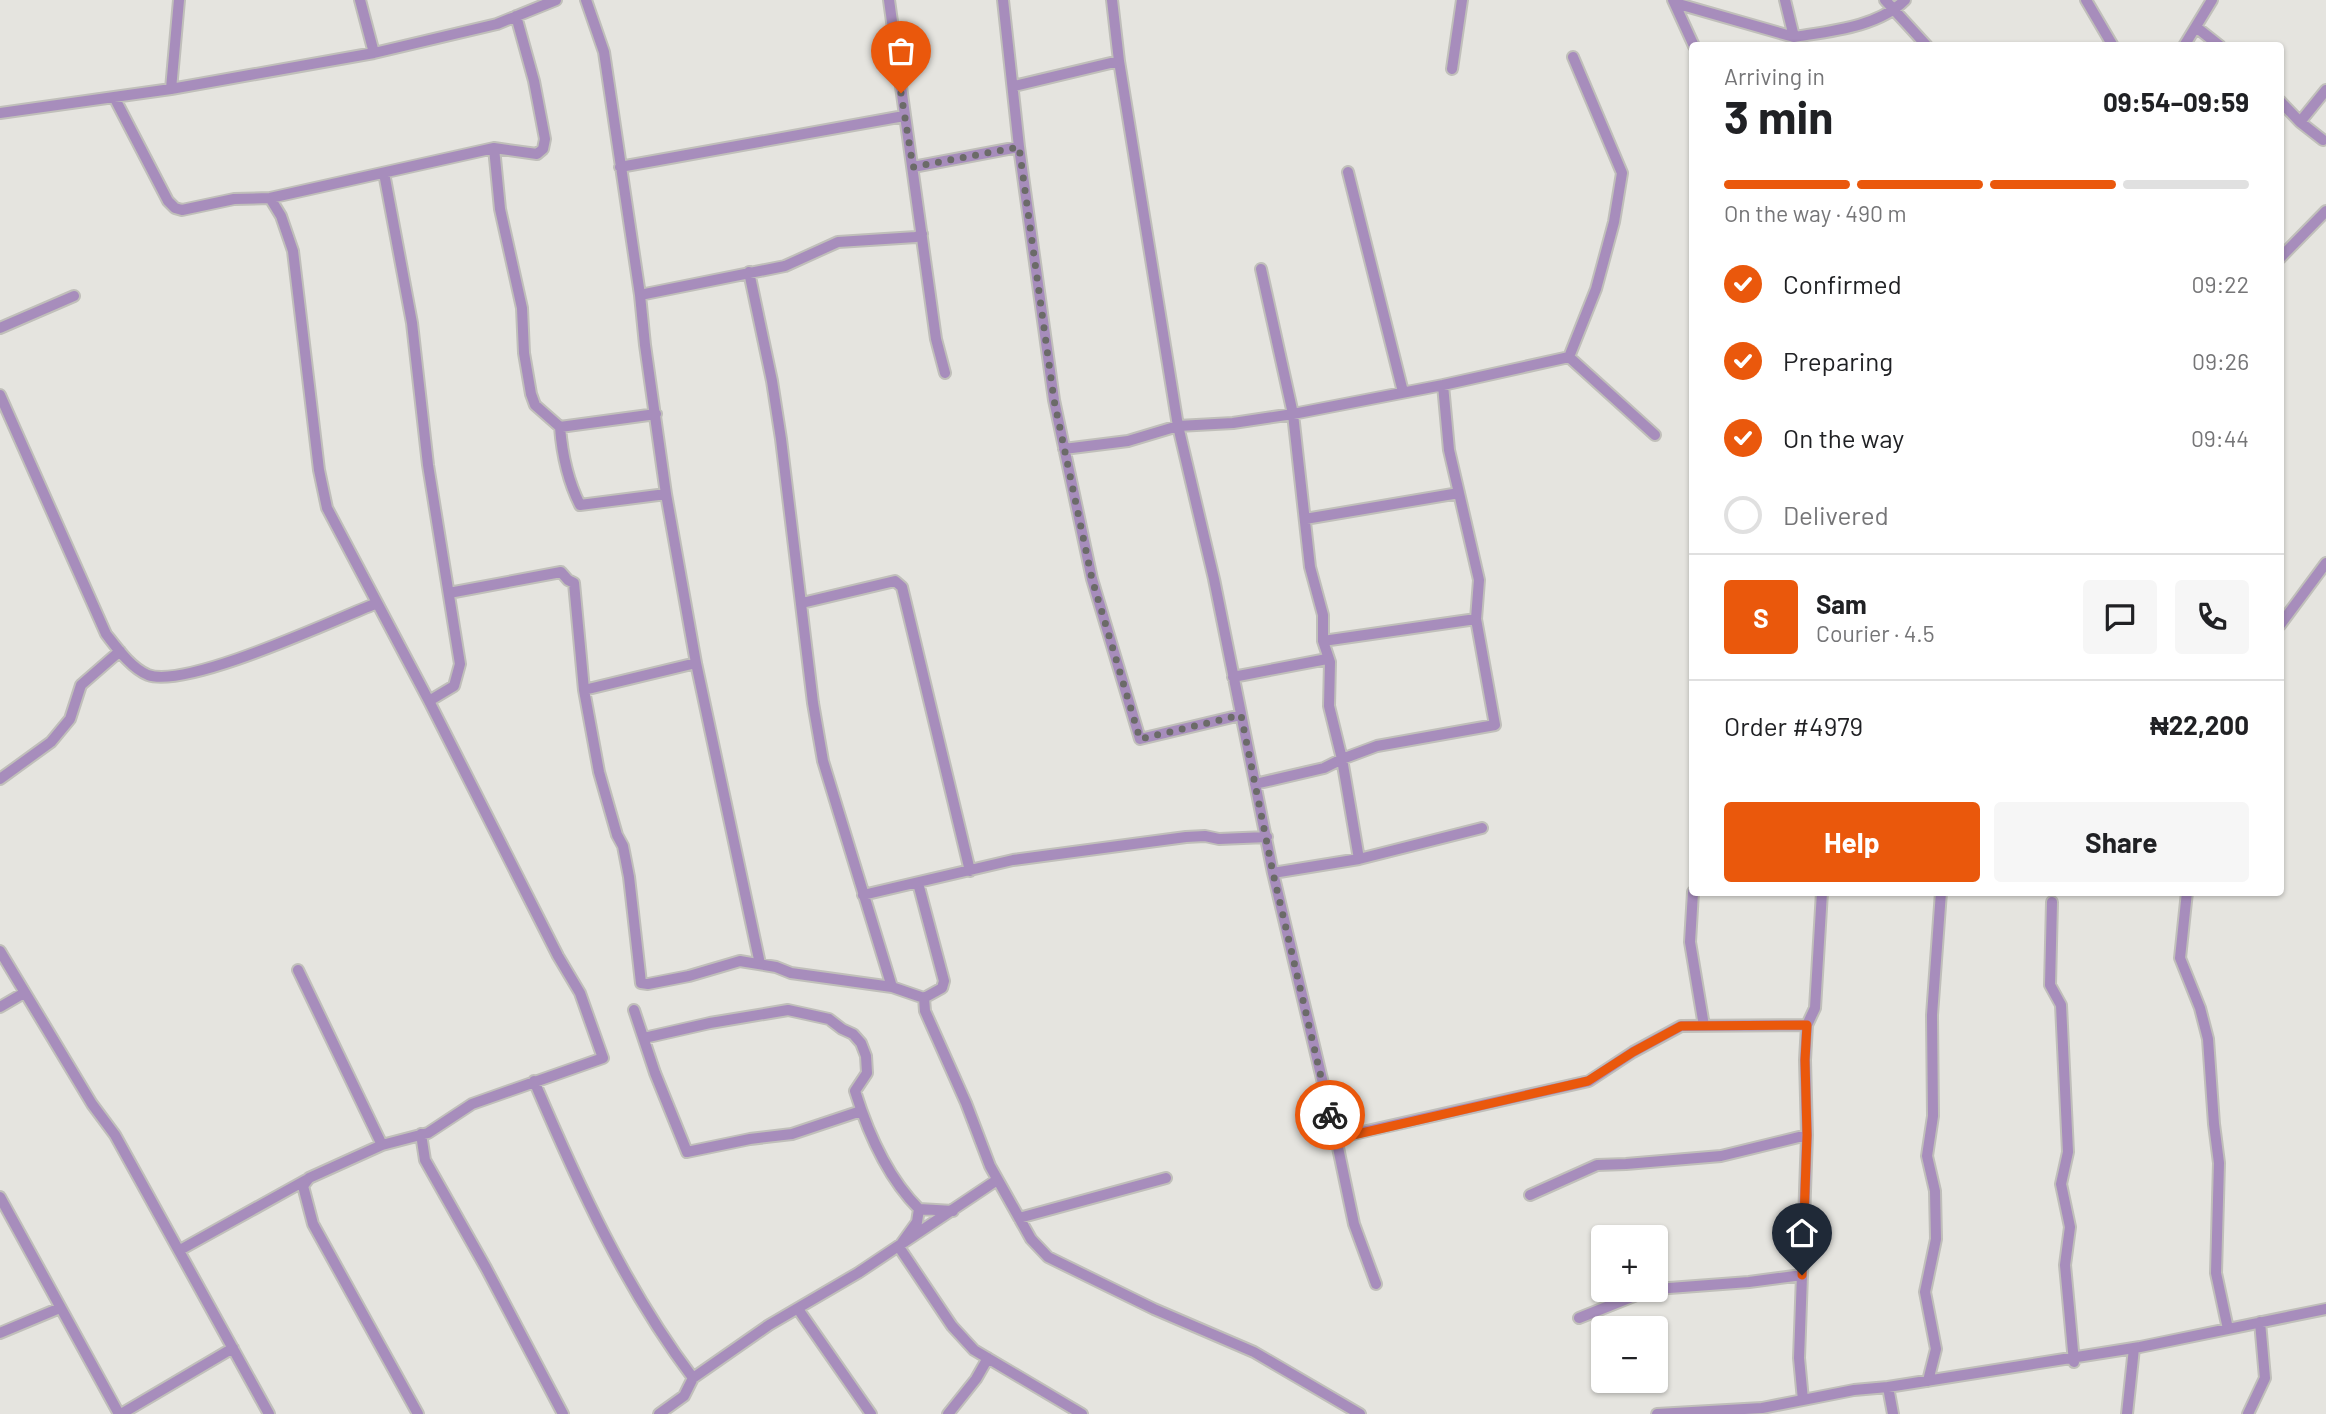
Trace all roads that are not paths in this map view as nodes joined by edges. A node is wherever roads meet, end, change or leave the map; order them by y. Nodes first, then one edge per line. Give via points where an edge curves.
1 (179, 0) edge
2 (360, 0) edge
3 (556, 0) edge
4 (586, 0) edge
5 (889, 0) edge
6 (1003, 0) edge
7 (1112, 0) edge
8 (1462, 0) edge
9 (1786, 0) edge
10 (1885, 0) edge
11 (1905, 0) edge
12 (2086, 0) edge
13 (2212, 0) edge
14 (1674, 2) edge
15 (1894, 11) junction
16 (516, 16) junction
17 (2196, 27) junction
18 (1790, 41) edge
19 (1692, 42) edge
20 (1923, 42) edge
21 (2111, 42) edge
22 (2187, 42) edge
23 (2215, 42) edge
24 (374, 53) junction
25 (1573, 57) dead end
26 (1119, 61) junction
27 (1452, 69) dead end
28 (1014, 86) junction
29 (171, 89) junction
30 (2326, 90) edge
31 (114, 97) junction
32 (2284, 105) edge
33 (0, 113) edge
34 (904, 116) junction
35 (2300, 122) junction
36 (2323, 140) dead end
37 (1019, 147) junction
38 (494, 148) junction
39 (620, 167) junction
40 (913, 167) junction
41 (1348, 172) dead end
42 (384, 173) junction
43 (270, 198) junction
44 (2326, 211) edge
45 (922, 234) junction
46 (2284, 254) edge
47 (1261, 269) dead end
48 (748, 272) junction
49 (74, 296) dead end
50 (640, 296) junction
51 (0, 328) edge
52 (1569, 357) junction
53 (945, 373) dead end
54 (1444, 385) junction
55 (1403, 392) junction
56 (0, 395) edge
57 (656, 414) junction
58 (1293, 414) junction
59 (1178, 426) junction
60 (560, 427) junction
61 (1655, 435) dead end
62 (1064, 449) junction
63 (1460, 493) junction
64 (666, 494) junction
65 (1305, 519) junction
66 (2326, 562) edge
67 (449, 593) junction
68 (377, 603) junction
69 (802, 603) junction
70 (1476, 619) junction
71 (2284, 620) edge
72 (1323, 641) junction
73 (120, 651) junction
74 (1327, 659) junction
75 (696, 663) junction
76 (1233, 677) junction
77 (584, 690) junction
78 (429, 701) junction
79 (1241, 715) junction
80 (1342, 759) junction
81 (0, 779) edge
82 (1255, 784) junction
83 (1482, 828) dead end
84 (1267, 837) junction
85 (1359, 859) junction
86 (970, 871) junction
87 (1273, 873) junction
88 (918, 883) junction
89 (863, 895) junction
90 (1693, 896) edge
91 (1822, 896) edge
92 (1941, 896) edge
93 (2188, 896) edge
94 (2052, 901) dead end
95 (0, 951) edge
96 (760, 964) junction
97 (298, 970) dead end
98 (892, 986) junction
99 (24, 993) junction
100 (924, 998) junction
101 (0, 1007) edge
102 (634, 1010) dead end
103 (1807, 1025) junction
104 (1704, 1026) junction
105 (644, 1038) junction
106 (534, 1080) junction
107 (861, 1111) junction
108 (421, 1134) junction
109 (1807, 1135) junction
110 (1336, 1138) junction
111 (382, 1145) junction
112 (309, 1178) junction
113 (1166, 1178) dead end
114 (998, 1180) junction
115 (1530, 1195) dead end
116 (0, 1197) edge
117 (919, 1209) junction
118 (953, 1211) junction
119 (1019, 1218) junction
120 (899, 1247) junction
121 (180, 1250) junction
122 (1802, 1275) junction
123 (1376, 1284) dead end
124 (1668, 1288) edge
125 (1620, 1302) edge
126 (60, 1308) junction
127 (798, 1309) junction
128 (2326, 1310) edge
129 (1579, 1318) dead end
130 (2260, 1322) junction
131 (2228, 1329) junction
132 (0, 1333) edge
133 (233, 1348) junction
134 (2134, 1348) junction
135 (988, 1358) junction
136 (2074, 1361) junction
137 (693, 1378) junction
138 (1928, 1381) junction
139 (1888, 1387) junction
140 (1803, 1400) junction
141 (120, 1414) edge
142 (269, 1414) edge
143 (418, 1414) edge
144 (563, 1414) edge
145 (659, 1414) edge
146 (872, 1414) edge
147 (948, 1414) edge
148 (1082, 1414) edge
149 (1360, 1414) edge
150 (1657, 1414) edge
151 (1893, 1414) edge
152 (2127, 1414) edge
153 (2248, 1414) edge

1 - 29 street
2 - 24 street
3 - 16 street
4 - 39 street via 604,52
5 - 34 street
6 - 28 street
7 - 26 street
8 - 27 street
9 - 18 street
10 - 15 street
11 - 15 street
12 - 21 street
13 - 17 street
14 - 18 street via 1779,33
14 - 19 street
15 - 18 street
15 - 20 street
16 - 24 street
16 - 38 street via 545,139 537,154
17 - 22 street
17 - 23 street
24 - 29 street
25 - 52 street via 1622,173 1596,289
26 - 28 street
26 - 59 street
28 - 37 street
29 - 31 street
30 - 35 street
31 - 33 street
31 - 43 street via 175,208
32 - 35 street
34 - 39 street
34 - 40 street
35 - 36 street
37 - 40 street
37 - 62 street
38 - 42 street
38 - 60 street via 500,209 522,308 531,394 535,405
39 - 50 street
40 - 45 street
41 - 55 street
42 - 43 street
42 - 67 street via 412,323
43 - 68 street via 293,251 327,508
44 - 46 street
45 - 48 street via 838,242 785,266
45 - 53 street
47 - 58 street
48 - 50 street
48 - 69 street via 774,393
49 - 51 street
50 - 57 street
52 - 54 street
52 - 61 street
54 - 55 street
54 - 63 street via 1449,450
55 - 58 street
56 - 73 street via 106,634
57 - 60 street
57 - 64 street
58 - 59 street
58 - 65 street
59 - 62 street via 1128,441
59 - 76 street
60 - 64 street via 580,505
62 - 79 street via 1092,579 1140,739
63 - 65 street
63 - 70 street via 1479,580
64 - 75 street
65 - 72 street
66 - 71 street
67 - 77 street via 561,572 576,586
67 - 78 street via 460,664 454,687
68 - 73 street via 182,676 149,675
68 - 78 street
69 - 86 street via 895,581 902,587
69 - 89 street via 823,761
70 - 72 street
70 - 80 street via 1495,725 1377,746
72 - 74 street
73 - 81 street via 81,685 70,719 51,742
74 - 76 street
74 - 80 street via 1329,706
75 - 77 street
75 - 96 street
76 - 79 street
77 - 96 street via 599,772 623,846 641,983 689,976 740,961
78 - 106 street via 580,993 603,1058
79 - 82 street
80 - 82 street via 1324,768
80 - 85 street
82 - 84 street
83 - 85 street
84 - 86 street via 1186,837 1013,860
84 - 87 street
85 - 87 street
86 - 88 street
87 - 110 street
88 - 89 street
88 - 100 street via 944,981 942,988
89 - 98 street
90 - 104 street via 1690,942
91 - 103 street via 1815,1008
92 - 138 street via 1932,1014 1933,1116 1927,1156 1935,1191 1936,1239 1925,1292 1936,1349
93 - 131 street via 2180,958 2208,1039 2219,1163 2216,1273
94 - 136 street via 2050,985 2061,1006 2068,1152 2061,1184 2070,1227 2065,1265
95 - 99 street
96 - 98 street via 791,974
97 - 111 street
98 - 100 street
99 - 101 street
99 - 121 street via 115,1135
100 - 114 street via 925,1011
102 - 105 street
103 - 104 street
103 - 109 street
104 - 110 street via 1681,1026 1588,1081
105 - 107 street via 687,1152 792,1134
105 - 107 street via 789,1010 829,1019 853,1034 866,1056 867,1073 855,1091
106 - 108 street via 472,1104
106 - 137 street via 586,1201 666,1342
107 - 117 street via 902,1193
108 - 111 street
108 - 144 street via 425,1160
109 - 115 street via 1721,1156 1597,1165
109 - 122 street
110 - 123 street via 1354,1224
111 - 112 street
112 - 121 street
112 - 143 street via 303,1186 313,1224
113 - 119 street
114 - 118 street
114 - 119 street
116 - 126 street
117 - 118 street
117 - 120 street via 917,1222
118 - 120 street
119 - 149 street via 1048,1257 1254,1352
120 - 127 street
120 - 135 street via 952,1326
121 - 133 street
122 - 124 street
122 - 140 street via 1799,1359
125 - 129 street
126 - 132 street
126 - 141 street
127 - 137 street
127 - 146 street
128 - 130 street
130 - 131 street
130 - 153 street via 2265,1378
131 - 134 street
133 - 141 street
133 - 142 street
134 - 136 street
134 - 152 street
135 - 147 street
135 - 148 street
136 - 138 street
137 - 145 street via 684,1396
138 - 139 street
139 - 140 street
139 - 151 street
140 - 150 street via 1762,1408

